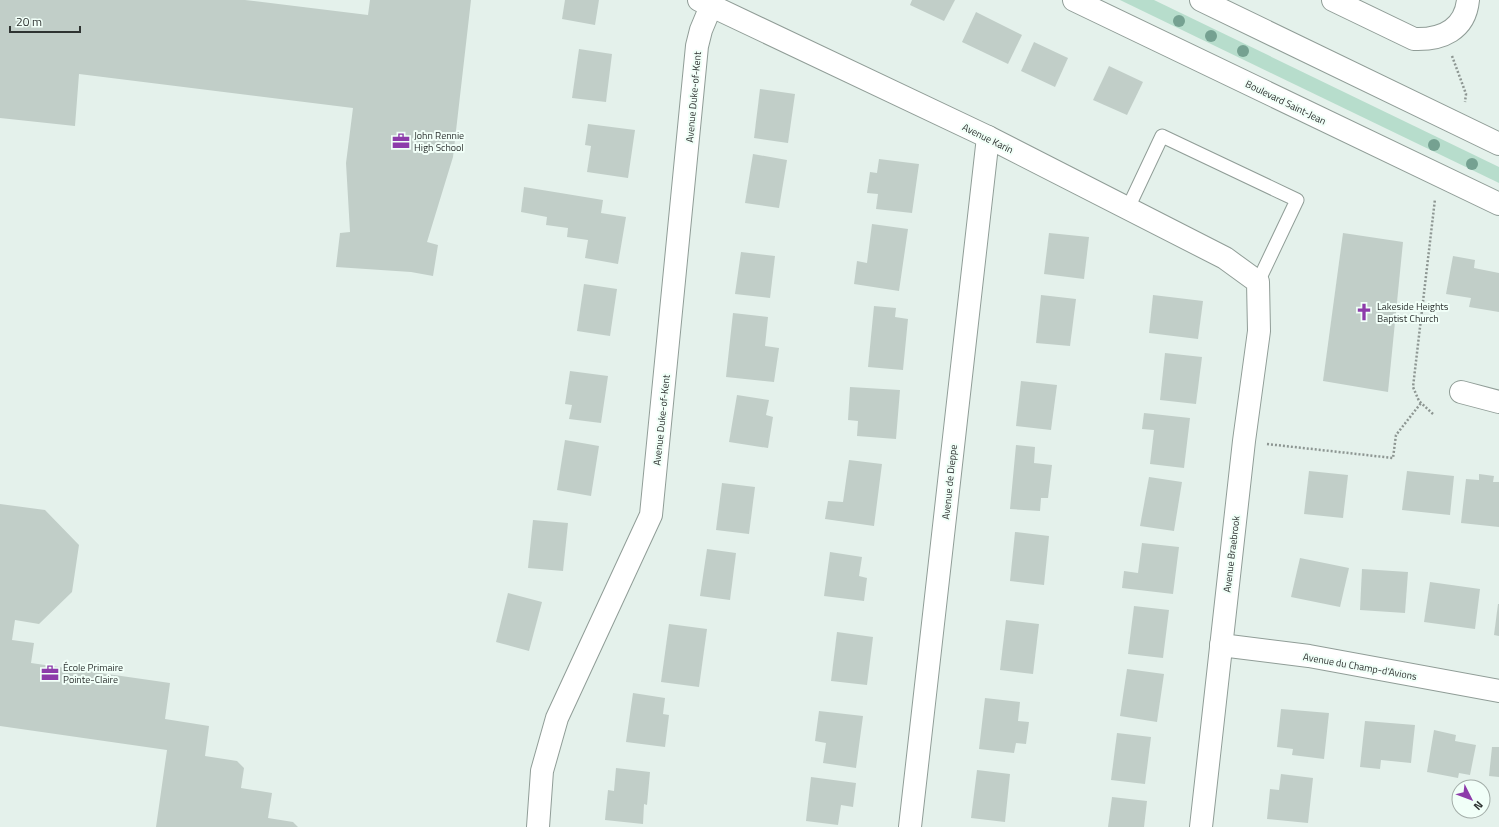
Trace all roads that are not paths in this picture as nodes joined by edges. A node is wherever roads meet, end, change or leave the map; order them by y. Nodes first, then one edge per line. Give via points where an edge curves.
1 (1074, 0) edge
2 (1201, 0) edge
3 (1333, 0) edge
4 (1468, 0) edge
5 (705, 3) edge
6 (988, 137) junction
7 (1499, 144) edge
8 (1499, 204) edge
9 (1128, 208) junction
10 (1258, 282) junction
11 (1461, 392) dead end
12 (1499, 402) edge
13 (1221, 645) junction
14 (1499, 691) edge
15 (538, 827) edge
16 (910, 827) edge
17 (1201, 827) edge

1 - 8 street, Boulevard Saint-Jean
2 - 7 street
3 - 4 street via 1414,39 1426,40 1444,35 1458,26 1467,11
5 - 6 street, Avenue Karin
5 - 15 street, Avenue Duke-of-Kent via 697,46 651,515 557,718 542,771
6 - 9 street, Avenue Karin
6 - 16 street, Avenue de Dieppe
9 - 10 street, Avenue Karin via 1225,258
9 - 10 lane via 1162,136 1297,200
10 - 13 street, Avenue Braebrook via 1259,331
11 - 12 street
13 - 14 street, Avenue du Champ-d'Avions via 1309,656
13 - 17 street, Avenue Braebrook

